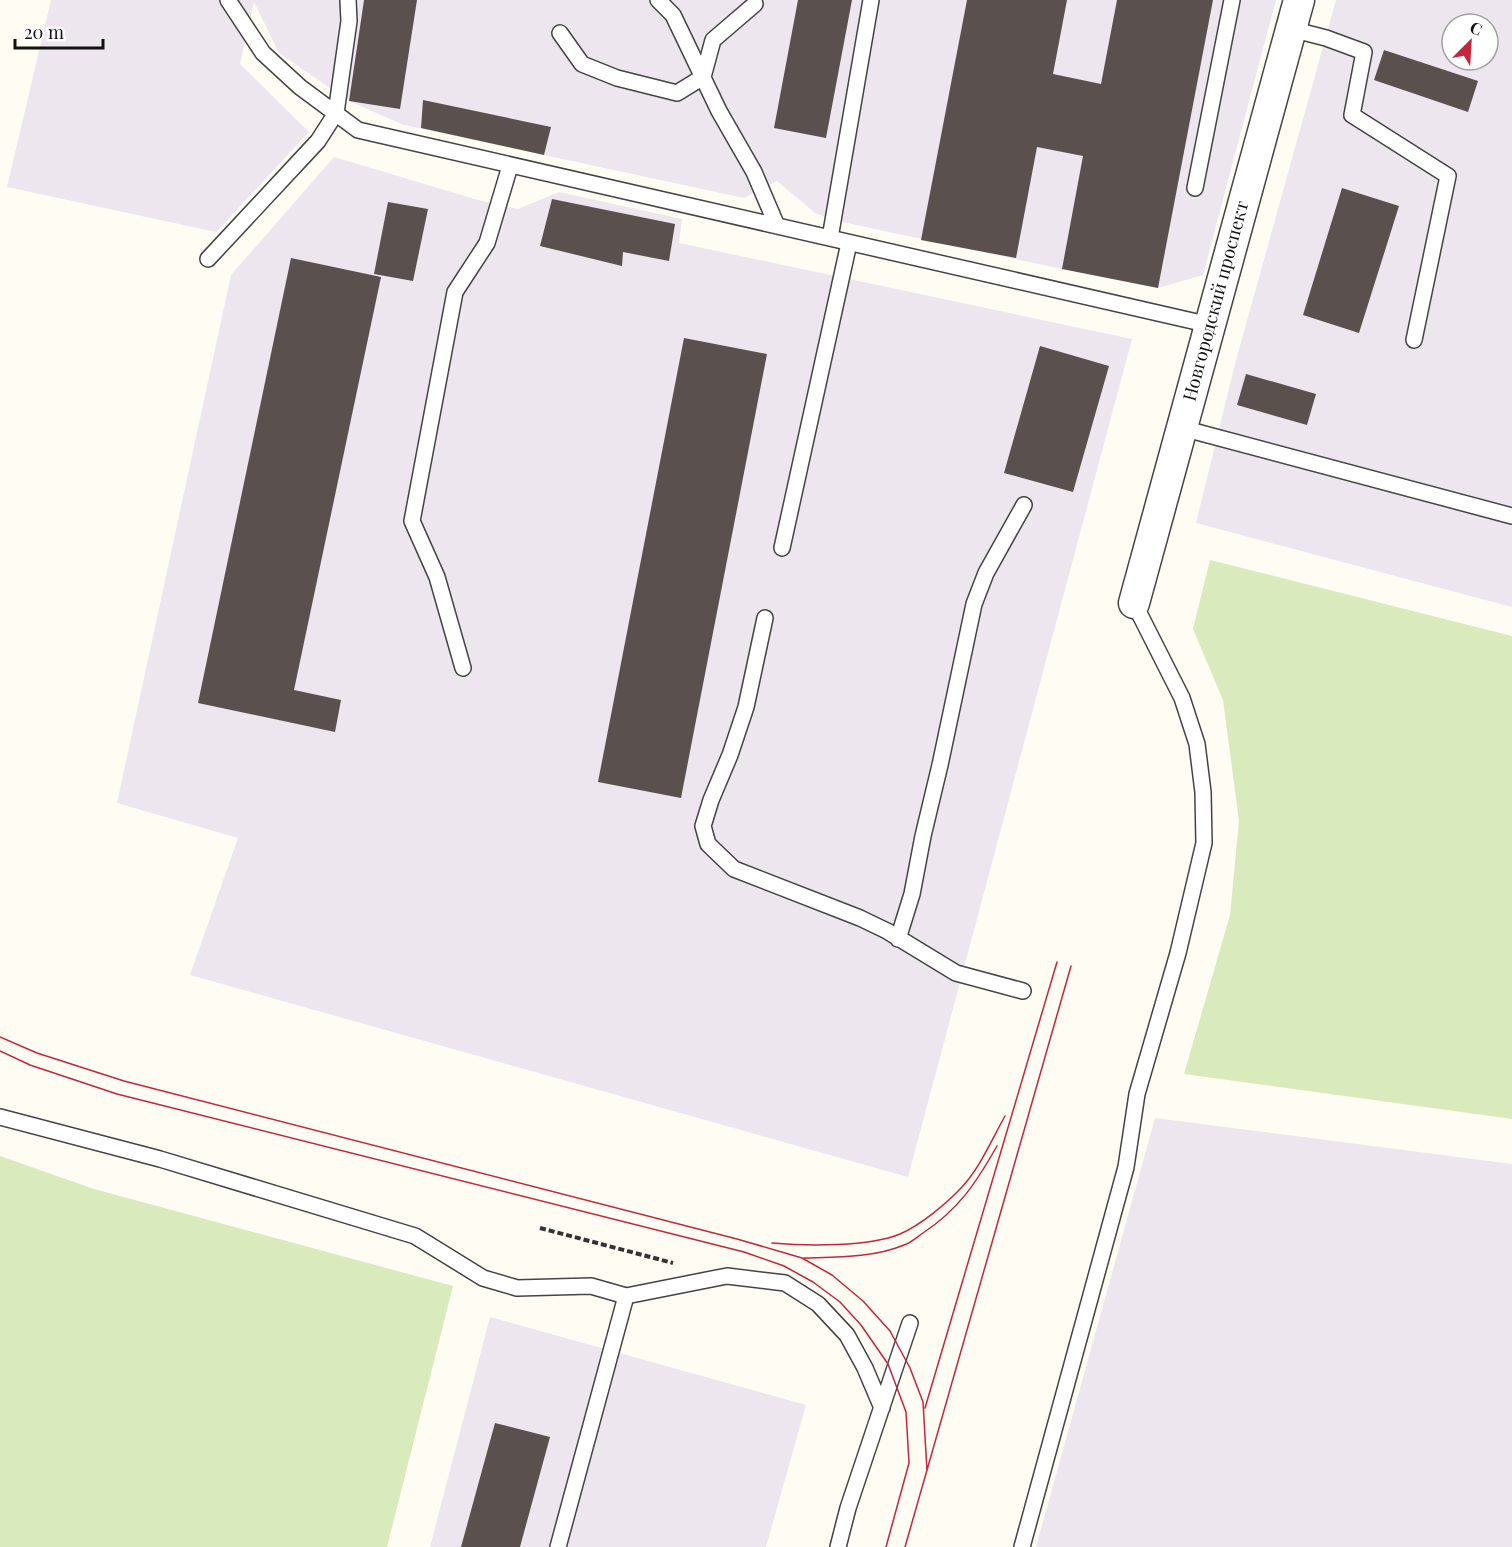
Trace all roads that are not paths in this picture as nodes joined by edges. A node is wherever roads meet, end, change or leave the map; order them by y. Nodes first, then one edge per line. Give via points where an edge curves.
1 (228, 0) edge
2 (348, 0) edge
3 (658, 0) edge
4 (871, 0) edge
5 (1232, 0) edge
6 (1299, 0) edge
7 (755, 3) dead end
8 (1291, 29) junction
9 (560, 33) dead end
10 (703, 77) junction
11 (336, 113) junction
12 (510, 166) junction
13 (1195, 188) dead end
14 (777, 226) junction
15 (830, 238) junction
16 (849, 243) junction
17 (208, 259) dead end
18 (1210, 325) junction
19 (1414, 340) dead end
20 (1182, 428) junction
21 (1024, 505) dead end
22 (1512, 516) edge
23 (782, 548) dead end
24 (1134, 603) joint
25 (765, 618) dead end
26 (463, 668) dead end
27 (898, 939) junction
28 (1023, 991) dead end
29 (0, 1116) edge
30 (626, 1296) junction
31 (910, 1323) dead end
32 (882, 1408) junction
33 (558, 1547) edge
34 (838, 1547) edge
35 (1022, 1547) edge

1 - 11 lane via 263,53
2 - 11 lane via 350,21
3 - 10 lane via 673,15
4 - 15 lane
5 - 13 lane
6 - 8 street, Новгородский проспект
7 - 10 lane via 713,40
8 - 18 street, Новгородский проспект
8 - 19 lane via 1364,52 1352,116 1449,176
9 - 10 lane via 582,64 617,78 677,93
10 - 14 lane via 754,172
11 - 12 lane via 358,130
11 - 17 lane via 318,141
12 - 14 lane
12 - 26 lane via 487,243 455,292 412,521 437,577
14 - 15 lane
15 - 16 lane
16 - 18 lane
16 - 23 lane
18 - 20 street, Новгородский проспект
20 - 22 lane
20 - 24 street, Новгородский проспект
21 - 27 lane via 986,573 974,604 912,894
24 - 35 lane via 1182,698 1197,744 1204,843 1178,953 1137,1094 1126,1167
25 - 27 lane via 746,707 703,826 708,844 734,869 860,918
27 - 28 lane via 956,973
29 - 30 lane via 160,1159 415,1236 483,1278 517,1288 591,1286
30 - 32 lane via 727,1276 785,1283 818,1304 847,1335
30 - 33 lane
31 - 32 lane
32 - 34 lane

